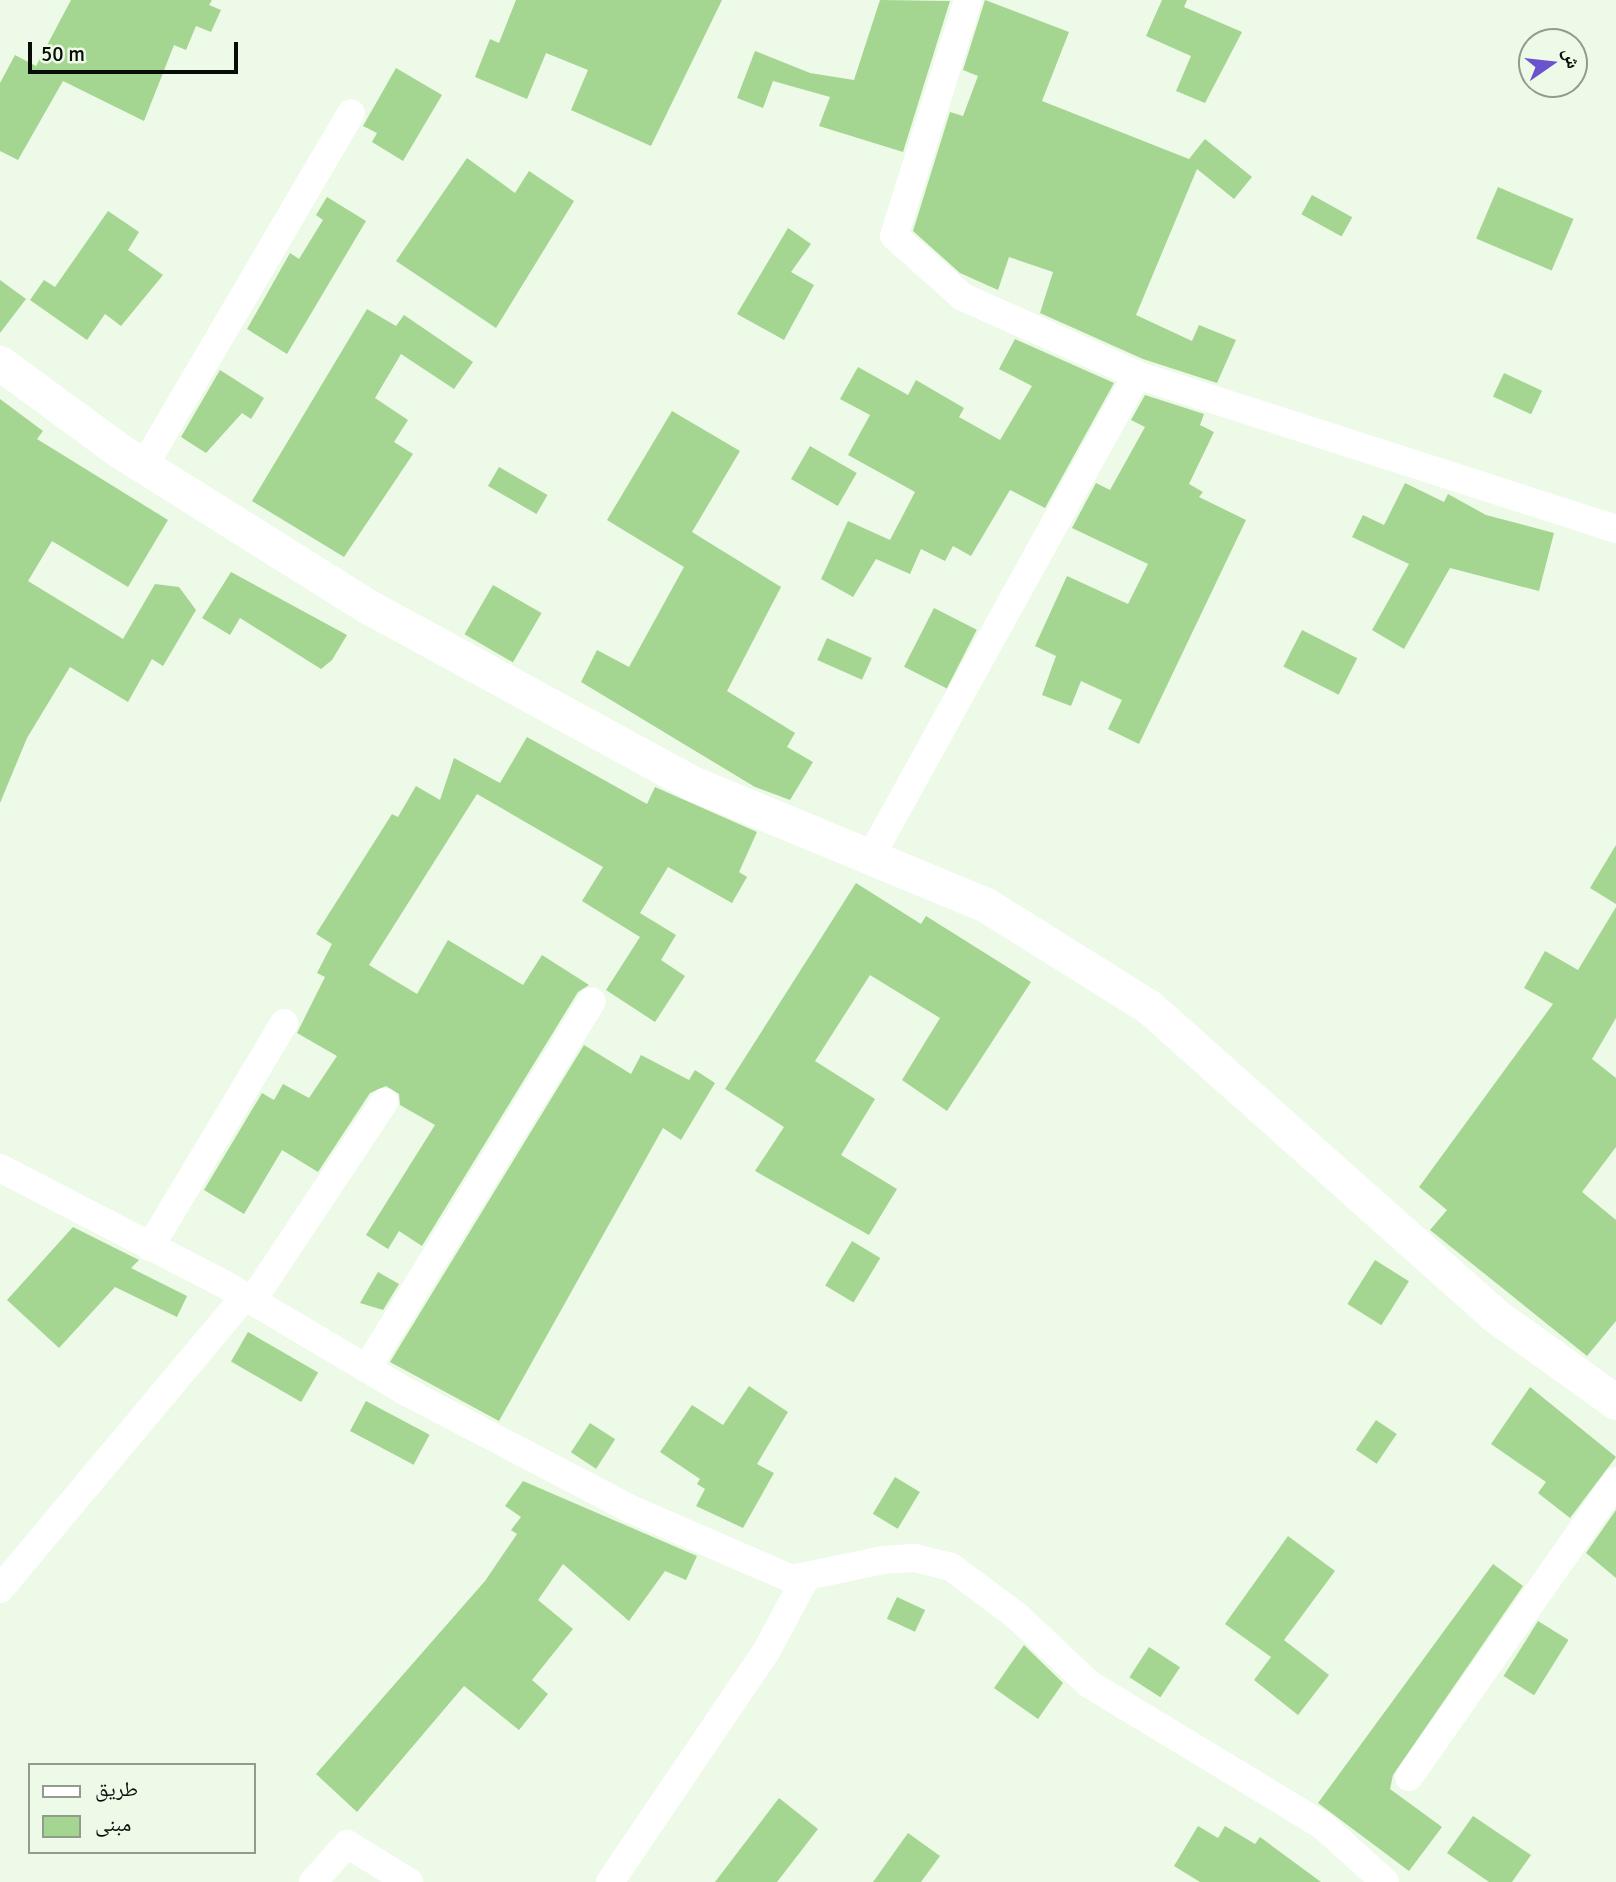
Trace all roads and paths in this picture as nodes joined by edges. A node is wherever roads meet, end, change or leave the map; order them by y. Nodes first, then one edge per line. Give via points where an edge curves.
1 (968, 0) edge
2 (351, 113) dead end
3 (0, 363) edge
4 (1137, 375) junction
5 (144, 466) junction
6 (1616, 529) edge
7 (871, 856) junction
8 (592, 1001) dead end
9 (284, 1023) dead end
10 (384, 1102) dead end
11 (0, 1168) edge
12 (149, 1247) junction
13 (249, 1298) junction
14 (367, 1368) junction
15 (1616, 1402) edge
16 (1616, 1481) edge
17 (806, 1577) junction
18 (0, 1589) edge
19 (1409, 1777) dead end
20 (313, 1882) edge
21 (410, 1882) edge
22 (610, 1882) edge
23 (1385, 1882) edge

1 - 4 street via 894,236 963,297
2 - 5 street
3 - 5 street
4 - 6 street
4 - 7 street
5 - 7 street via 369,607 694,784
7 - 15 street via 986,905 1149,1007 1493,1314
8 - 14 street
9 - 12 street
10 - 13 street
11 - 12 street
12 - 13 street
13 - 14 street
13 - 18 street
14 - 17 street via 634,1510 792,1579
16 - 19 street
17 - 22 street via 767,1650
17 - 23 street via 915,1558 951,1567 1017,1616 1089,1684 1322,1825
20 - 21 street via 347,1844

